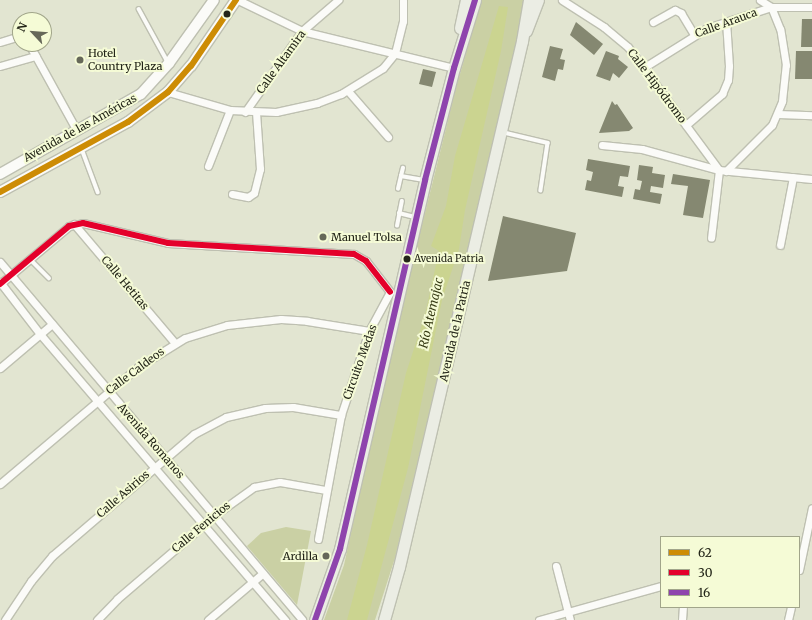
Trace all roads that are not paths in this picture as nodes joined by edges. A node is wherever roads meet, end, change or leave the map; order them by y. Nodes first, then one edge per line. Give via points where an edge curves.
1 (214, 0) edge
2 (237, 0) edge
3 (338, 0) edge
4 (403, 0) edge
5 (466, 0) edge
6 (476, 0) edge
7 (529, 0) edge
8 (538, 0) edge
9 (760, 0) edge
10 (564, 2) edge
11 (771, 7) junction
12 (812, 7) edge
13 (139, 9) dead end
14 (726, 21) junction
15 (653, 22) dead end
16 (302, 31) junction
17 (694, 35) junction
18 (12, 38) edge
19 (522, 41) junction
20 (0, 42) edge
21 (34, 52) edge
22 (394, 53) junction
23 (36, 56) junction
24 (169, 63) junction
25 (0, 66) edge
26 (454, 68) junction
27 (643, 68) junction
28 (348, 91) junction
29 (168, 92) junction
30 (230, 110) junction
31 (245, 112) junction
32 (256, 112) junction
33 (778, 114) junction
34 (812, 114) edge
35 (686, 125) junction
36 (77, 131) junction
37 (501, 132) junction
38 (388, 137) dead end
39 (602, 146) dead end
40 (81, 147) junction
41 (208, 166) dead end
42 (403, 168) dead end
43 (723, 171) junction
44 (0, 174) edge
45 (401, 176) junction
46 (793, 177) junction
47 (812, 179) edge
48 (425, 180) junction
49 (398, 189) dead end
50 (541, 190) dead end
51 (0, 192) edge
52 (98, 192) dead end
53 (232, 194) dead end
54 (402, 201) dead end
55 (399, 213) junction
56 (416, 217) junction
57 (74, 224) junction
58 (396, 226) dead end
59 (711, 238) dead end
60 (780, 245) dead end
61 (30, 259) junction
62 (0, 262) edge
63 (11, 275) junction
64 (49, 278) dead end
65 (0, 283) edge
66 (395, 290) junction
67 (52, 324) junction
68 (369, 331) junction
69 (40, 334) junction
70 (175, 343) junction
71 (0, 368) edge
72 (108, 391) junction
73 (97, 401) junction
74 (341, 415) junction
75 (166, 458) junction
76 (154, 467) junction
77 (0, 484) edge
78 (326, 490) junction
79 (812, 508) edge
80 (215, 515) junction
81 (204, 525) junction
82 (318, 539) dead end
83 (800, 562) edge
84 (556, 566) dead end
85 (263, 573) junction
86 (252, 582) junction
87 (660, 586) edge
88 (683, 608) edge
89 (791, 608) edge
90 (568, 612) junction
91 (5, 620) edge
92 (97, 620) edge
93 (208, 620) edge
94 (285, 620) edge
95 (302, 620) edge
96 (315, 620) edge
97 (384, 620) edge
98 (539, 620) edge
99 (570, 620) edge
100 (682, 620) edge
101 (788, 620) edge

1 - 24 main road, Avenida de las Américas
2 - 16 street
2 - 29 main road, Avenida de las Américas via 191,66
3 - 16 street, Calle Altamira
4 - 22 street via 403,21
5 - 26 main road
6 - 26 main road
7 - 19 main road, Avenida de la Patria
8 - 19 main road, Avenida de la Patria
9 - 11 street
10 - 27 street, Calle Hipódromo via 604,27 622,42
11 - 12 street, Calle Arauca
11 - 14 street, Calle Arauca
11 - 33 street via 780,29 786,65 785,85
13 - 24 lane
14 - 17 street, Calle Arauca
14 - 35 street via 730,66 728,80 722,94
15 - 17 street via 675,10 681,13
16 - 22 street
16 - 31 street, Calle Altamira
17 - 27 street, Calle Arauca
18 - 20 street
19 - 37 main road, Avenida de la Patria
21 - 23 street
22 - 26 street
22 - 28 street via 383,68
23 - 25 street
23 - 36 street
24 - 36 main road, Avenida de las Américas via 141,94
26 - 48 main road
27 - 35 street, Calle Hipódromo
28 - 32 street via 292,110
28 - 38 street
29 - 30 street
29 - 40 main road, Avenida de las Américas via 142,113
30 - 31 street
30 - 41 street
31 - 32 street
32 - 53 street via 260,169 254,193 248,197
33 - 34 street
33 - 43 street via 759,140
35 - 43 street, Calle Hipódromo
36 - 44 main road, Avenida de las Américas
37 - 50 lane via 548,143
37 - 97 main road, Avenida de la Patria via 401,559
39 - 43 street via 642,149
40 - 51 main road, Avenida de las Américas
40 - 52 lane
42 - 45 lane
43 - 46 street
43 - 59 street
45 - 48 lane
45 - 49 lane
46 - 47 street
46 - 60 street
48 - 56 main road
54 - 55 lane
55 - 56 lane
55 - 58 lane
56 - 66 main road
57 - 61 street
57 - 66 street via 83,223 168,243 354,254 366,261
57 - 70 street, Calle Hetitas
61 - 63 street
61 - 64 lane
62 - 63 street, Avenida Romanos
63 - 65 street
63 - 67 street, Avenida Romanos
65 - 69 street, Avenida Romanos
66 - 68 street, Circuito Medas
66 - 96 main road via 340,549
67 - 69 street
67 - 72 street, Avenida Romanos
68 - 70 street, Calle Caldeos via 307,320 252,321 204,331
68 - 74 street, Circuito Medas
69 - 71 street
69 - 73 street, Avenida Romanos
70 - 72 street, Calle Caldeos via 148,359
72 - 73 street, Calle Caldeos
72 - 75 street, Avenida Romanos
73 - 76 street, Avenida Romanos
73 - 77 street, Calle Caldeos
74 - 75 street, Calle Asirios via 294,407 245,411 211,424
74 - 78 street, Circuito Medas
75 - 76 street, Calle Asirios
75 - 80 street, Avenida Romanos
76 - 81 street, Avenida Romanos
76 - 91 street, Calle Asirios via 52,556 31,581
78 - 80 street, Calle Fenicios via 289,482 264,484 240,495
78 - 82 street, Circuito Medas
79 - 83 street
80 - 81 street, Calle Fenicios
80 - 85 street, Avenida Romanos
81 - 86 street, Avenida Romanos
81 - 92 street, Calle Fenicios via 117,599
84 - 90 street
85 - 86 street
85 - 95 street, Avenida Romanos
86 - 93 street
86 - 94 street, Avenida Romanos
87 - 90 street
88 - 100 street
89 - 101 street
90 - 98 street
90 - 99 street

